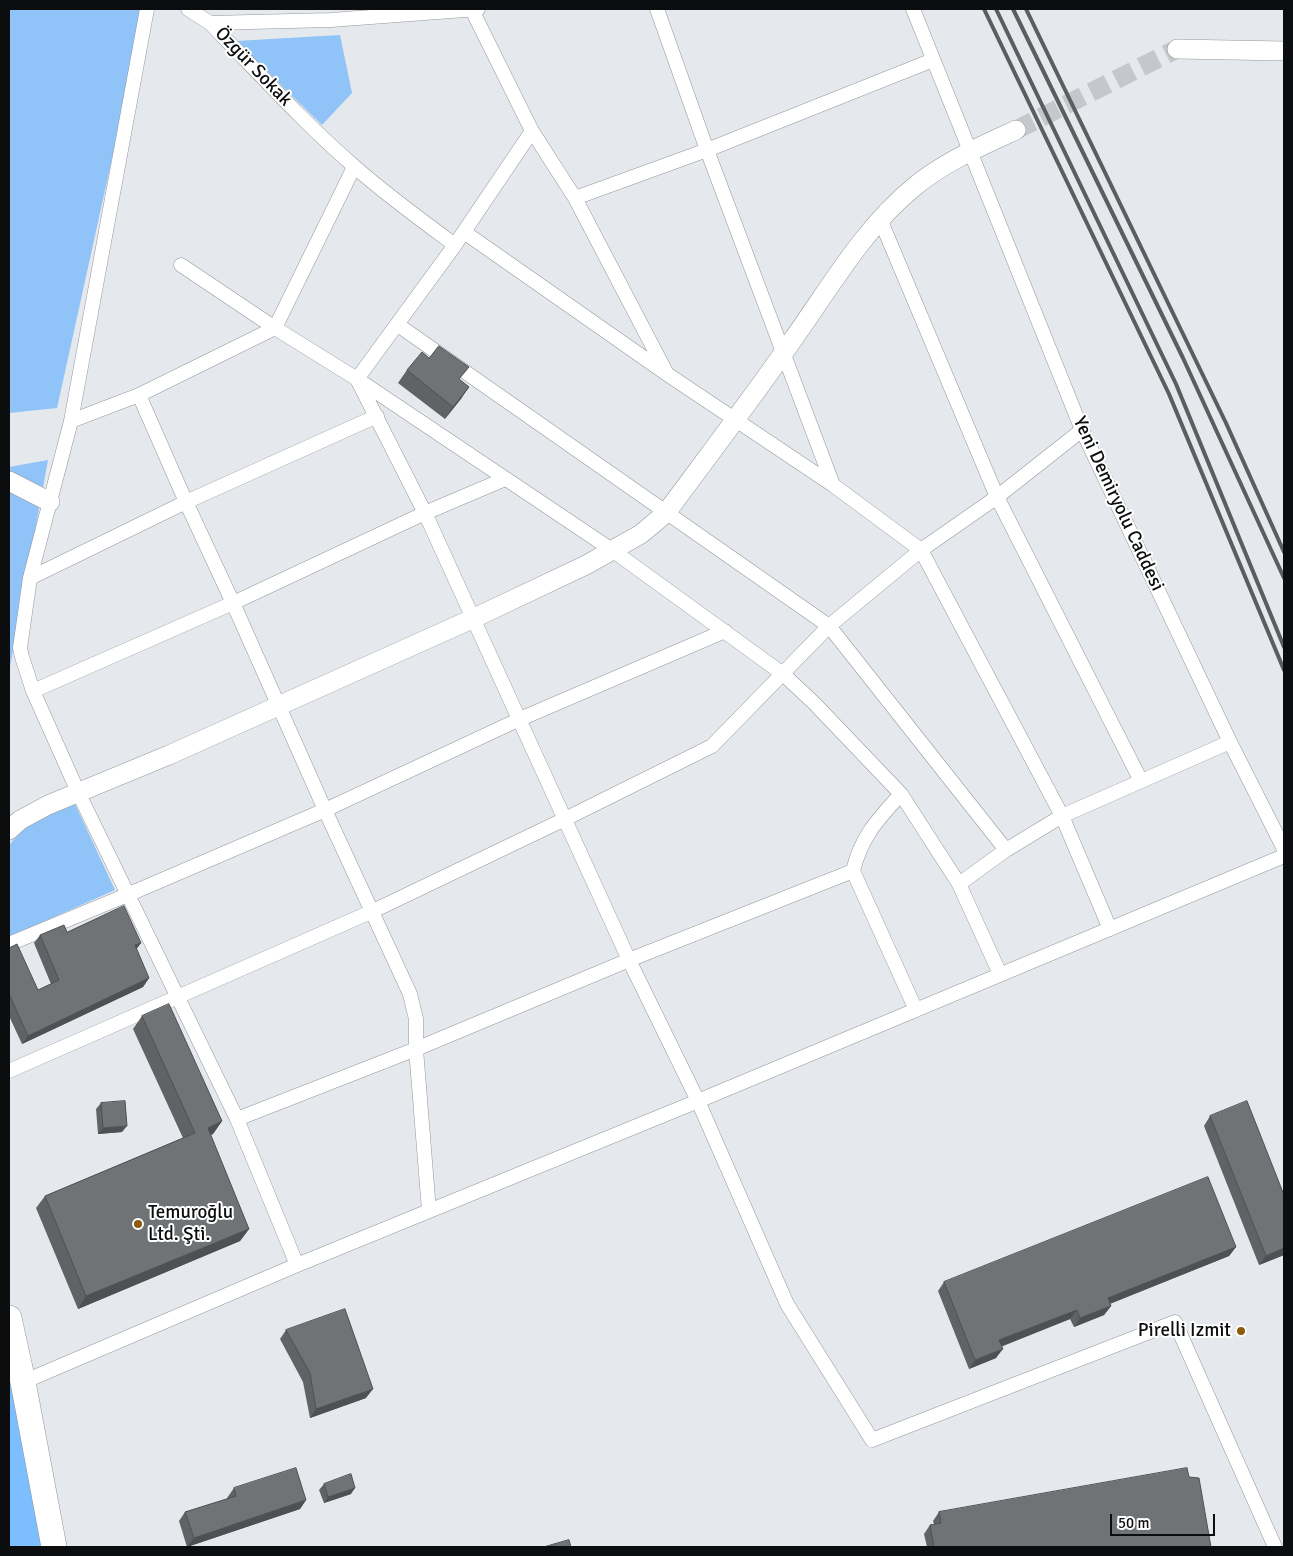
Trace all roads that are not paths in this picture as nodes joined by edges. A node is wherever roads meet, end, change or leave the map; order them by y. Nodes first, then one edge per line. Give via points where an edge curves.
1 (147, 9) edge
2 (188, 9) edge
3 (467, 9) edge
4 (657, 9) edge
5 (913, 9) edge
6 (210, 23) junction
7 (1177, 49) tunnel mouth
8 (1284, 51) edge
9 (933, 60) junction
10 (1016, 130) tunnel mouth
11 (532, 131) junction
12 (707, 150) junction
13 (971, 151) junction
14 (354, 166) junction
15 (575, 198) junction
16 (880, 219) junction
17 (464, 232) junction
18 (455, 245) junction
19 (181, 264) dead end
20 (398, 325) junction
21 (275, 328) junction
22 (785, 352) junction
23 (667, 374) junction
24 (357, 379) junction
25 (139, 395) junction
26 (377, 416) junction
27 (735, 420) junction
28 (71, 421) junction
29 (1082, 430) junction
30 (506, 479) junction
31 (9, 481) edge
32 (833, 485) junction
33 (998, 497) junction
34 (50, 502) junction
35 (186, 502) junction
36 (666, 512) junction
37 (425, 513) junction
38 (612, 550) junction
39 (921, 550) junction
40 (30, 578) junction
41 (233, 603) junction
42 (472, 619) junction
43 (829, 626) junction
44 (725, 631) junction
45 (783, 674) junction
46 (33, 691) junction
47 (278, 706) junction
48 (520, 719) junction
49 (1230, 742) junction
50 (1142, 780) junction
51 (78, 792) junction
52 (900, 794) junction
53 (325, 810) junction
54 (1062, 816) junction
55 (564, 819) junction
56 (9, 830) edge
57 (1284, 849) edge
58 (1006, 850) junction
59 (1284, 856) edge
60 (853, 871) junction
61 (959, 884) junction
62 (127, 895) junction
63 (372, 911) junction
64 (1110, 929) junction
65 (9, 944) edge
66 (629, 960) junction
67 (1000, 974) junction
68 (179, 997) junction
69 (916, 1010) junction
70 (416, 1049) junction
71 (9, 1071) edge
72 (698, 1101) junction
73 (237, 1119) junction
74 (429, 1211) junction
75 (296, 1264) junction
76 (9, 1318) edge
77 (23, 1382) junction
78 (54, 1547) edge
79 (1275, 1547) edge

1 - 28 street
2 - 6 street
3 - 6 street, Özgür Sokak via 331,20
3 - 11 street
4 - 12 street
5 - 9 street, Yeni Demiryolu Caddesi
6 - 14 street, Özgür Sokak
7 - 8 street
9 - 12 street
9 - 13 street, Yeni Demiryolu Caddesi
10 - 13 street
11 - 15 street
11 - 17 street
12 - 15 street
12 - 22 street
13 - 16 street via 915,186
13 - 29 street, Yeni Demiryolu Caddesi
14 - 18 street, Özgür Sokak
14 - 21 street
15 - 23 street
16 - 22 street
16 - 33 street
17 - 18 street
17 - 23 street
18 - 20 street
19 - 21 street
20 - 24 street
20 - 36 street
21 - 24 street
21 - 25 street
22 - 27 street
22 - 32 street
23 - 27 street
24 - 26 street
24 - 30 street
25 - 28 street
25 - 35 street
26 - 35 street
26 - 37 street
27 - 32 street
27 - 36 street
28 - 34 street
29 - 33 street
29 - 49 street, Yeni Demiryolu Caddesi
30 - 37 street
30 - 38 street
31 - 34 street
32 - 39 street
33 - 39 street
33 - 50 street
34 - 40 street
35 - 40 street
35 - 41 street
36 - 38 street via 641,534
36 - 43 street
37 - 41 street
37 - 42 street
38 - 42 street
38 - 44 street
39 - 43 street
39 - 54 street
40 - 46 street via 20,648
41 - 46 street
41 - 47 street
42 - 47 street
42 - 48 street
43 - 45 street
43 - 58 street
44 - 45 street
44 - 48 street
45 - 52 street via 814,702
45 - 55 street via 712,746
46 - 51 street
47 - 51 street
47 - 53 street
48 - 53 street
48 - 55 street
49 - 50 street
49 - 57 street, Yeni Demiryolu Caddesi
50 - 54 street
51 - 56 street via 33,812
51 - 62 street
52 - 60 street via 868,831
52 - 61 street
53 - 62 street
53 - 63 street
54 - 58 street
54 - 64 street
55 - 63 street
55 - 66 street
58 - 61 street
59 - 64 street
60 - 66 street
60 - 69 street
61 - 67 street
62 - 65 street
62 - 68 street
63 - 68 street
63 - 70 street via 410,994 416,1018
64 - 67 street
66 - 70 street
66 - 72 street
67 - 69 street
68 - 71 street
68 - 73 street
69 - 72 street
70 - 73 street
70 - 74 street
72 - 74 street
72 - 79 street via 786,1304 872,1440 1176,1322
73 - 75 street
74 - 75 street
75 - 77 street
76 - 77 highway
77 - 78 highway

